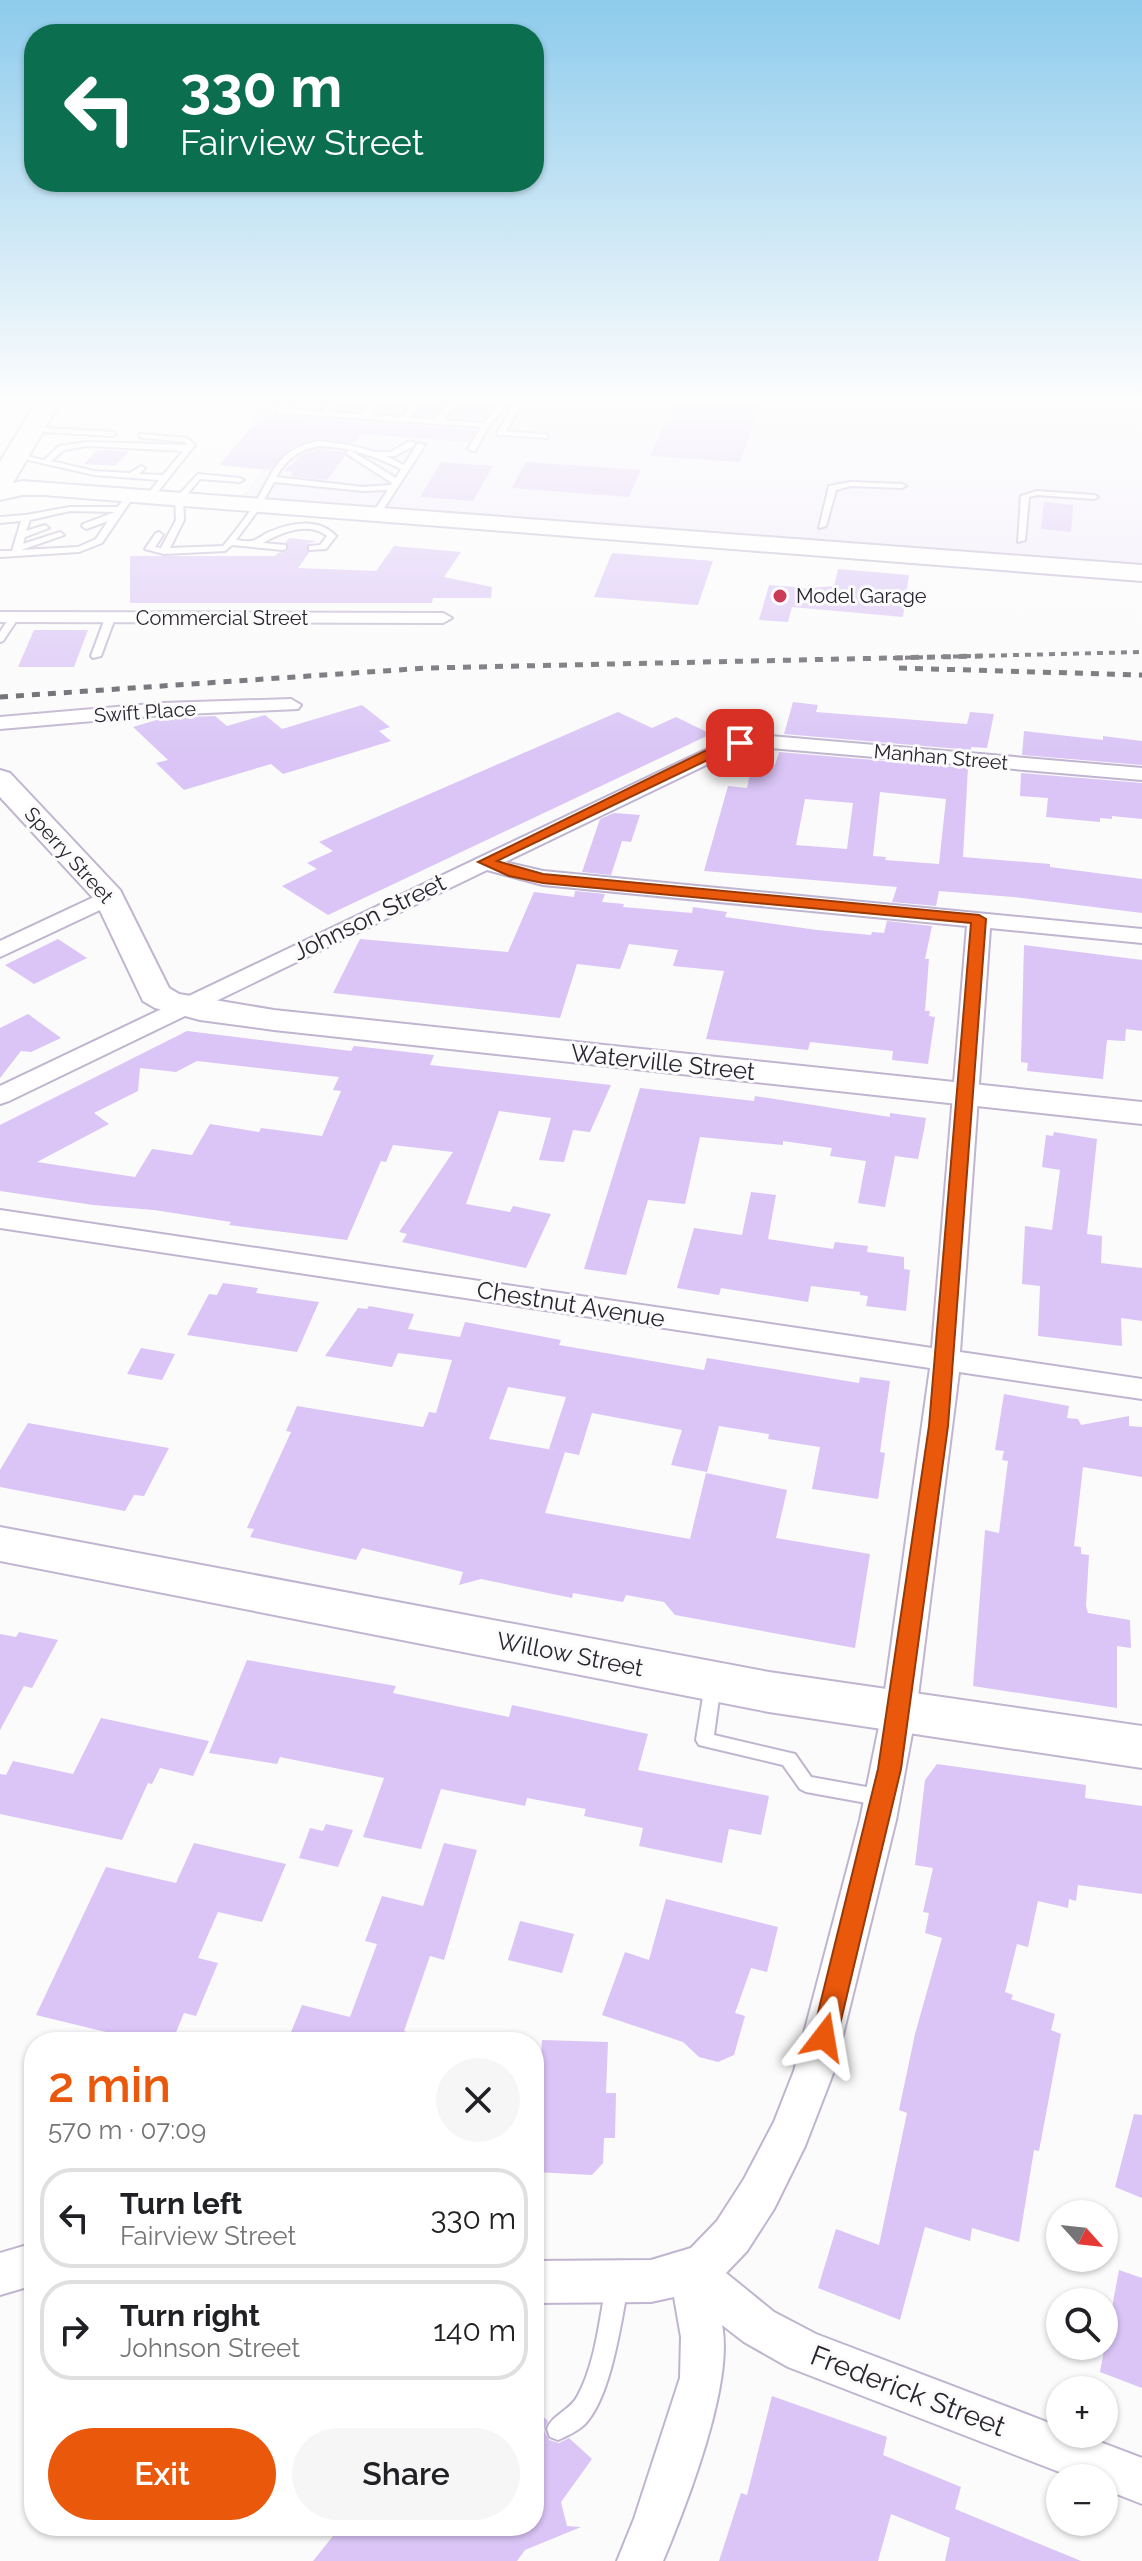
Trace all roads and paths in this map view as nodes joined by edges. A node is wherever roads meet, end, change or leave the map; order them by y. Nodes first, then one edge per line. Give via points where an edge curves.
1 (30, 517) edge
2 (101, 517) edge
3 (117, 517) edge
4 (174, 517) edge
5 (177, 517) edge
6 (249, 517) edge
7 (320, 517) junction
8 (329, 517) edge
9 (409, 517) edge
10 (824, 517) edge
11 (1023, 517) edge
12 (26, 518) junction
13 (0, 520) edge
14 (86, 526) dead end
15 (822, 526) dead end
16 (45, 528) dead end
17 (60, 535) dead end
18 (20, 536) junction
19 (1021, 540) dead end
20 (230, 542) junction
21 (255, 544) junction
22 (281, 549) dead end
23 (313, 550) dead end
24 (16, 551) junction
25 (164, 551) junction
26 (0, 554) edge
27 (1142, 573) edge
28 (7, 617) edge
29 (110, 618) junction
30 (443, 618) dead end
31 (0, 639) edge
32 (96, 656) dead end
33 (291, 705) dead end
34 (0, 723) edge
35 (740, 743) joint
36 (1142, 774) edge
37 (0, 779) edge
38 (485, 862) junction
39 (109, 897) junction
40 (979, 919) junction
41 (1142, 936) edge
42 (0, 950) edge
43 (184, 1007) junction
44 (966, 1094) junction
45 (0, 1096) edge
46 (1142, 1113) edge
47 (0, 1219) edge
48 (946, 1360) junction
49 (1142, 1389) edge
50 (0, 1544) edge
51 (714, 1682) junction
52 (899, 1712) junction
53 (1142, 1747) edge
54 (883, 1798) junction
55 (24, 2267) edge
56 (690, 2272) junction
57 (0, 2274) edge
58 (544, 2282) edge
59 (618, 2282) junction
60 (558, 2429) dead end
61 (1142, 2481) edge
62 (640, 2561) edge

1 - 12 lane
2 - 14 lane
3 - 24 lane via 104,534 55,550
4 - 25 lane via 149,549
5 - 25 lane
6 - 20 lane
7 - 8 street
7 - 21 lane
7 - 23 lane via 332,536
9 - 27 street
10 - 15 lane
11 - 19 lane
12 - 13 lane
12 - 18 lane
16 - 18 lane
17 - 24 lane
18 - 24 lane
20 - 21 lane
20 - 25 lane via 225,548
21 - 22 lane
24 - 26 lane
28 - 29 street, Commercial Street
28 - 31 lane
29 - 30 street, Commercial Street
29 - 32 lane
33 - 34 street, Swift Place
35 - 36 street, Manhan Street
35 - 38 street, Johnson Street
37 - 39 street, Sperry Street
38 - 40 street via 543,878
38 - 43 street, Johnson Street
39 - 42 street
39 - 43 street, Sperry Street via 151,990
40 - 41 street
40 - 44 street
43 - 44 street, Waterville Street
43 - 45 street, Johnson Street
44 - 46 street, Waterville Street
44 - 48 street
47 - 48 street, Chestnut Avenue
48 - 49 street, Chestnut Avenue
48 - 52 street
50 - 51 street, Willow Street
51 - 52 street, Willow Street
51 - 54 lane via 705,1740 789,1759 806,1784
52 - 53 street, Willow Street
52 - 54 street
54 - 56 street via 803,2101 744,2218 719,2252
55 - 57 street
56 - 59 street
56 - 61 street, Frederick Street via 759,2327 804,2351
56 - 62 street via 703,2337 702,2378
58 - 59 street
59 - 60 lane via 591,2388 578,2415

